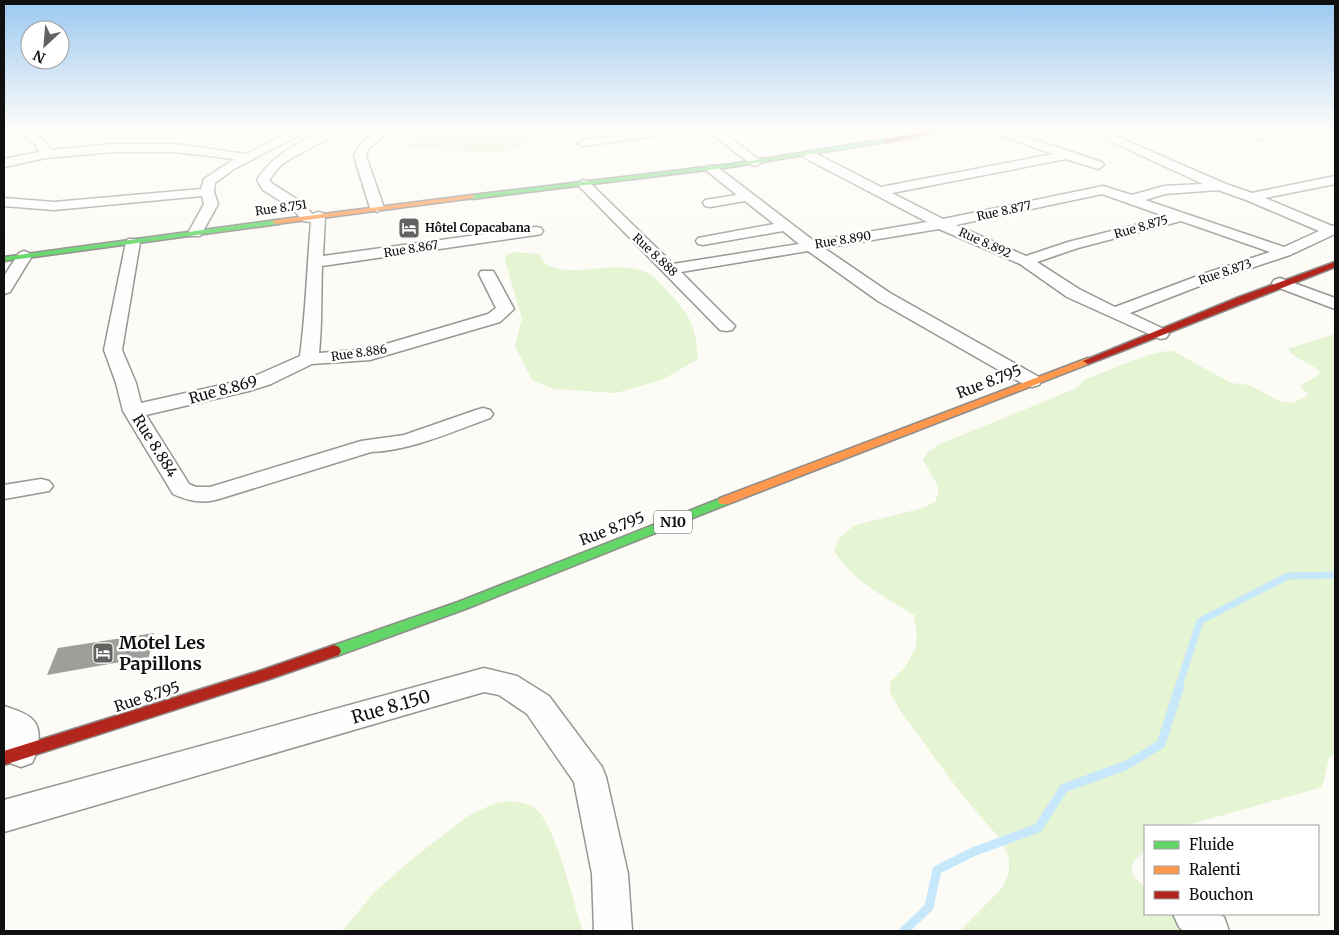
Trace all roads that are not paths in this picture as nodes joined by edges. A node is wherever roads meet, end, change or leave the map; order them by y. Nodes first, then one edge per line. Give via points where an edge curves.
1 (221, 173) edge
2 (268, 173) edge
3 (365, 173) edge
4 (681, 173) edge
5 (717, 173) edge
6 (842, 173) edge
7 (977, 173) edge
8 (1188, 173) edge
9 (1335, 180) edge
10 (583, 184) junction
11 (1220, 187) junction
12 (207, 192) junction
13 (878, 192) junction
14 (748, 197) junction
15 (1251, 197) junction
16 (1131, 200) junction
17 (4, 202) edge
18 (710, 203) dead end
19 (377, 208) junction
20 (313, 217) junction
21 (1182, 218) junction
22 (941, 224) junction
23 (784, 227) junction
24 (1333, 229) edge
25 (536, 231) dead end
26 (196, 233) junction
27 (703, 241) dead end
28 (133, 242) junction
29 (811, 246) junction
30 (1285, 252) junction
31 (24, 256) junction
32 (4, 259) edge
33 (1026, 261) junction
34 (316, 262) junction
35 (1335, 264) edge
36 (671, 269) junction
37 (487, 274) dead end
38 (1280, 283) junction
39 (4, 290) edge
40 (1335, 304) edge
41 (1114, 313) junction
42 (726, 326) dead end
43 (1160, 334) junction
44 (310, 359) junction
45 (1032, 381) junction
46 (133, 411) junction
47 (483, 414) dead end
48 (41, 486) dead end
49 (4, 492) edge
50 (4, 719) edge
51 (12, 756) edge
52 (4, 816) edge
53 (1193, 915) edge
54 (612, 931) edge
55 (1210, 931) edge

1 - 12 street via 209,182
2 - 20 street via 263,180 268,187
3 - 19 street
4 - 10 main road, Rue 8.751
5 - 14 street, Rue 8.890
6 - 13 street, Rue 8.892
7 - 13 street
8 - 11 street
9 - 15 street
10 - 19 main road, Rue 8.751
10 - 36 street, Rue 8.888 via 666,268
11 - 15 street
11 - 16 street via 1164,190
12 - 17 street via 54,206
12 - 26 street via 210,204
13 - 22 street, Rue 8.892
14 - 18 street
14 - 23 street, Rue 8.890
15 - 24 street
16 - 21 street, Rue 8.877
16 - 22 street, Rue 8.877 via 1103,190
19 - 20 main road, Rue 8.751
20 - 26 main road, Rue 8.751
20 - 34 street, Rue 8.886
21 - 30 street, Rue 8.875
21 - 33 street, Rue 8.875 via 1073,245
22 - 29 street, Rue 8.890
22 - 33 street, Rue 8.892
23 - 27 street
23 - 29 street, Rue 8.890
24 - 30 street, Rue 8.873
25 - 34 street, Rue 8.867
26 - 28 main road, Rue 8.751
28 - 31 main road, Rue 8.751
28 - 46 street, Rue 8.884 via 113,350
29 - 36 street
29 - 45 street via 884,297
30 - 41 street, Rue 8.873
31 - 32 main road, Rue 8.751
31 - 39 street
33 - 41 street, Rue 8.892 via 1073,293
34 - 44 street, Rue 8.886
35 - 38 main road, Rue 8.795 / N10
36 - 42 street, Rue 8.888
37 - 44 street, Rue 8.886 via 505,310 494,318 370,354
38 - 40 street
38 - 43 main road, Rue 8.795 / N10
41 - 43 street, Rue 8.892
43 - 45 main road, Rue 8.795 / N10
44 - 46 street, Rue 8.869 via 256,382
45 - 51 main road, Rue 8.795 / N10 via 463,605 264,675
46 - 47 street, Rue 8.884 via 182,489 193,494 210,494 369,446 402,441
48 - 49 street
50 - 51 street via 22,729
52 - 54 street, Rue 8.150 via 484,680 506,684 538,705 590,777 610,874
53 - 55 street

